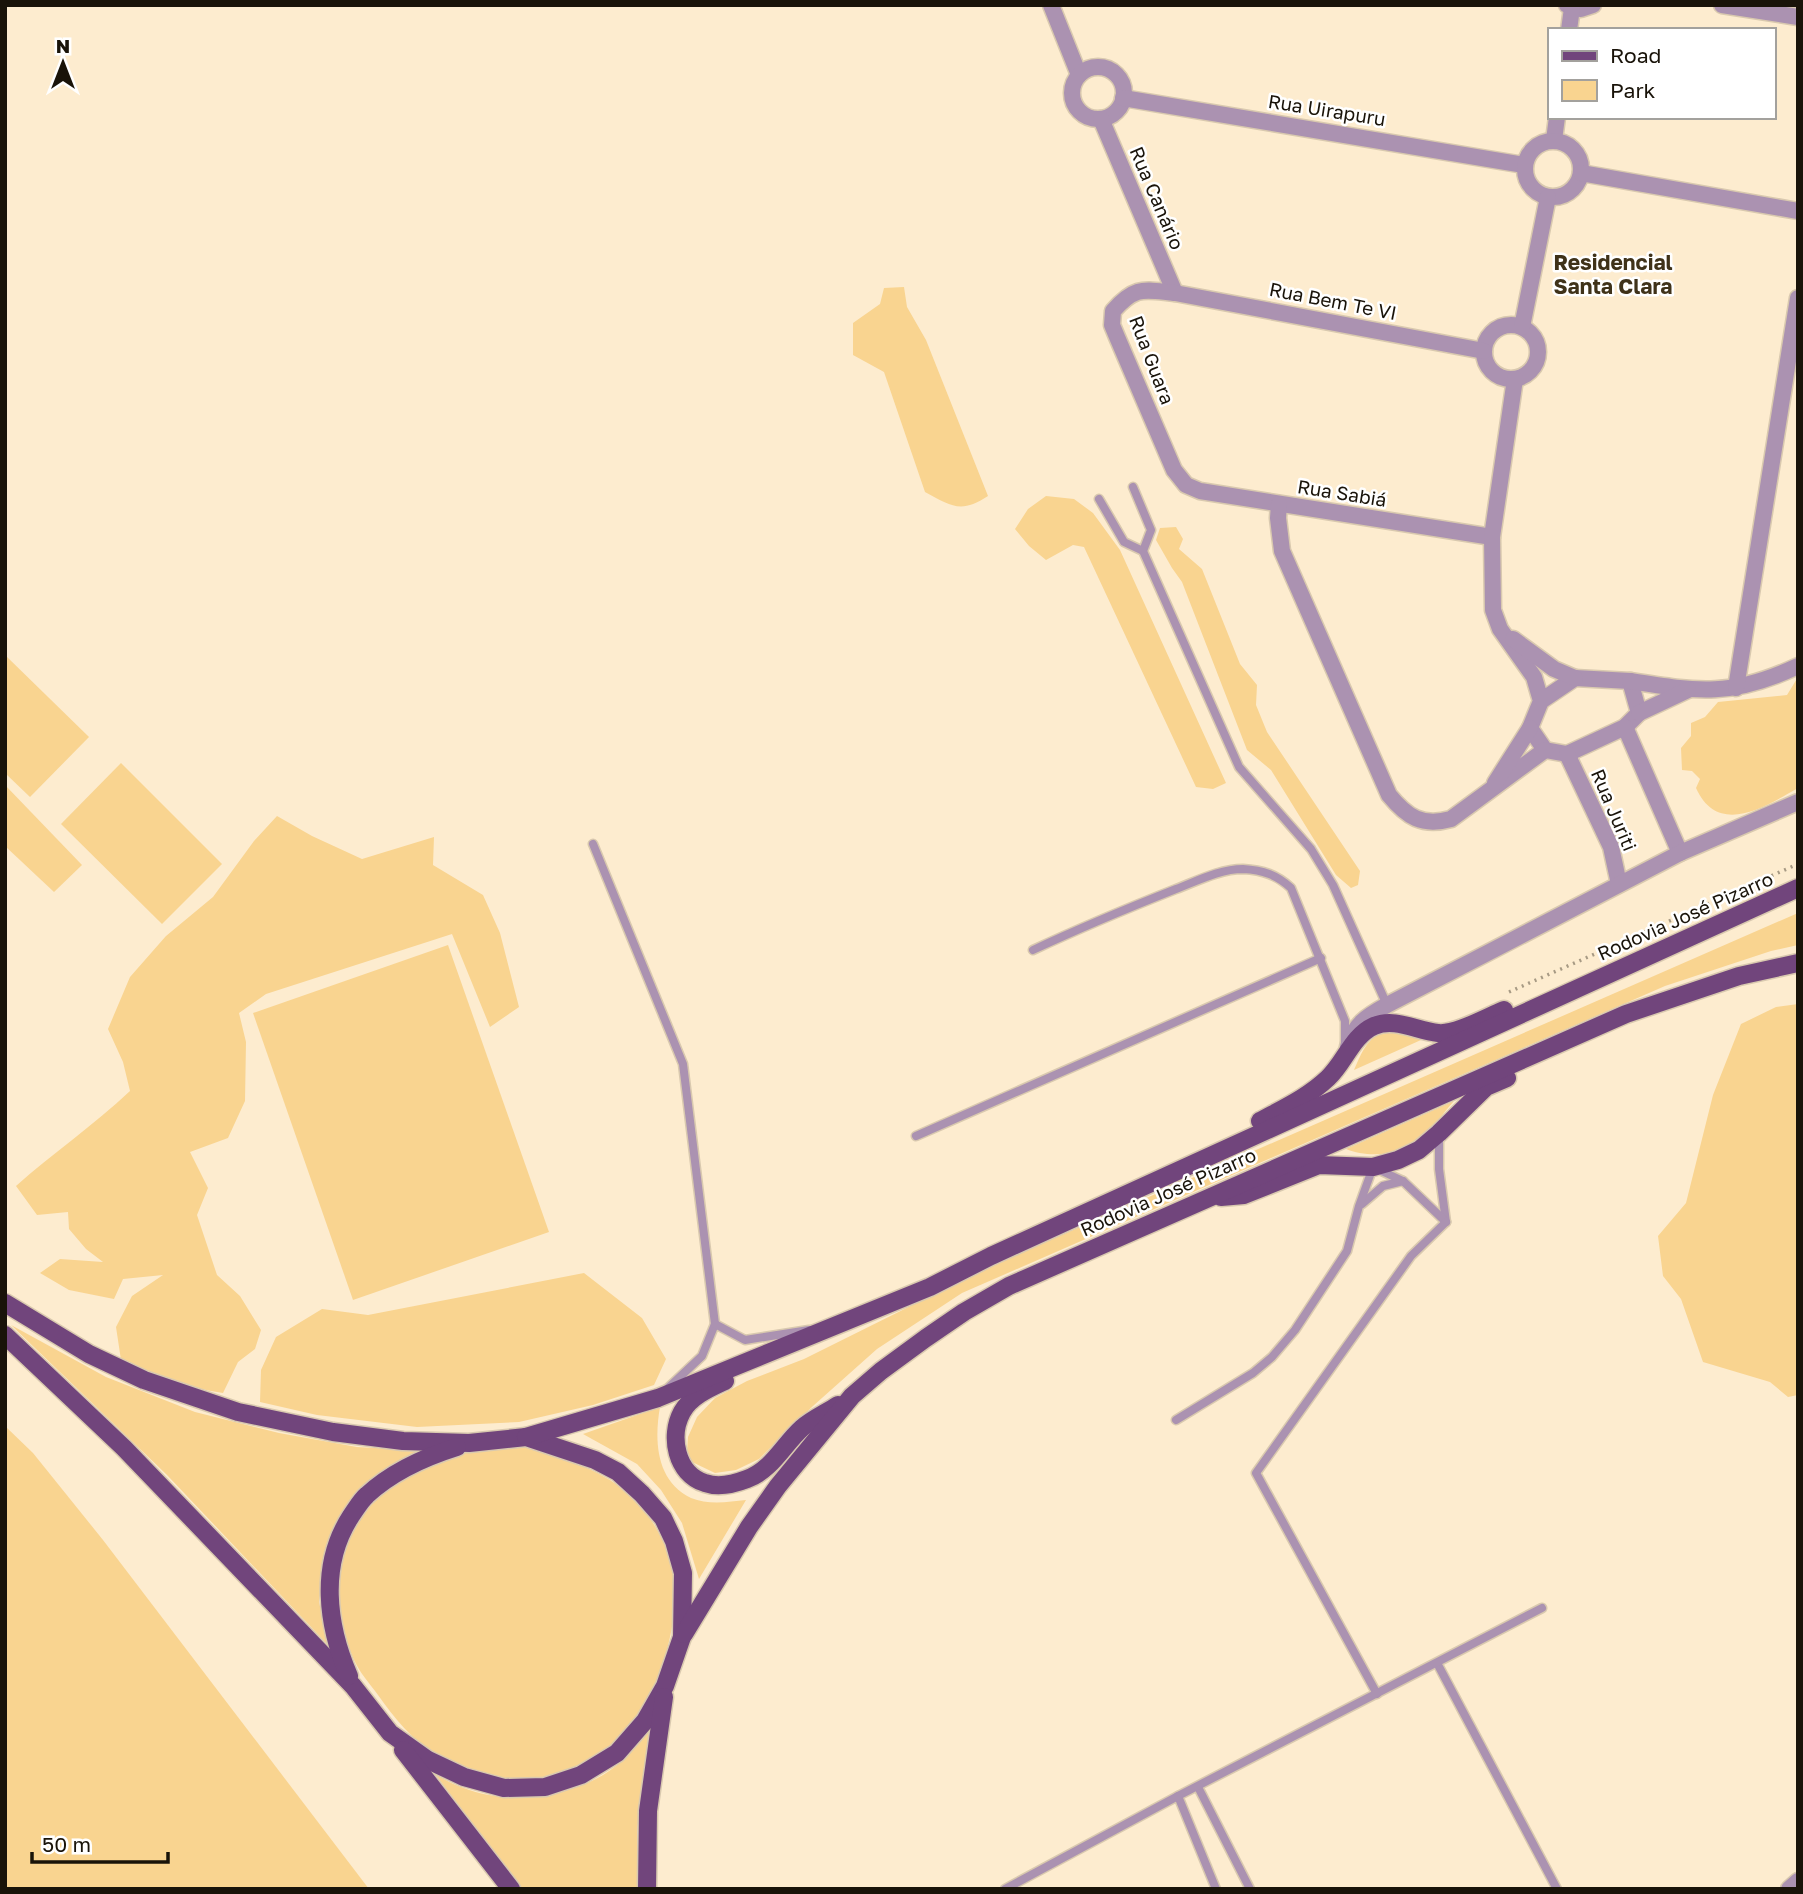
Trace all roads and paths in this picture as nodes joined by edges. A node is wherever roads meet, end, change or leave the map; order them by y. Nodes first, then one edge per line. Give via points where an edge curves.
1 (1051, 5) edge
2 (1593, 5) edge
3 (1722, 5) edge
4 (1570, 6) edge
5 (1798, 17) edge
6 (1569, 28) edge
7 (1079, 75) junction
8 (1124, 98) junction
9 (1101, 119) junction
10 (1558, 119) edge
11 (1554, 140) junction
12 (1524, 165) junction
13 (1581, 173) junction
14 (1548, 197) junction
15 (1798, 211) edge
16 (1175, 293) junction
17 (1798, 298) edge
18 (1522, 327) junction
19 (1483, 351) junction
20 (1515, 379) junction
21 (1186, 485) joint
22 (1133, 487) dead end
23 (1099, 499) dead end
24 (1279, 504) junction
25 (1492, 537) junction
26 (1143, 551) junction
27 (1500, 629) junction
28 (1798, 666) edge
29 (1575, 678) junction
30 (1630, 681) junction
31 (1736, 688) junction
32 (1688, 690) junction
33 (1541, 701) junction
34 (1639, 713) junction
35 (1625, 727) junction
36 (1531, 728) junction
37 (1545, 750) junction
38 (1567, 754) junction
39 (1490, 791) junction
40 (1798, 802) edge
41 (593, 844) dead end
42 (1680, 853) junction
43 (1798, 864) edge
44 (1619, 884) junction
45 (1798, 888) edge
46 (1033, 950) dead end
47 (1321, 958) junction
48 (1798, 963) edge
49 (1590, 982) junction
50 (1503, 995) dead end
51 (1387, 1005) junction
52 (1363, 1018) junction
53 (1345, 1021) junction
54 (1607, 1022) junction
55 (1399, 1024) junction
56 (1344, 1060) junction
57 (1439, 1133) junction
58 (916, 1136) dead end
59 (1219, 1152) junction
60 (1373, 1167) junction
61 (1403, 1181) junction
62 (1207, 1199) junction
63 (1359, 1206) junction
64 (1446, 1222) junction
65 (5, 1303) edge
66 (715, 1324) junction
67 (835, 1325) junction
68 (5, 1335) edge
69 (804, 1337) junction
70 (852, 1396) junction
71 (658, 1398) junction
72 (1176, 1420) dead end
73 (526, 1437) junction
74 (469, 1443) junction
75 (1542, 1608) dead end
76 (682, 1637) junction
77 (1437, 1663) junction
78 (353, 1686) junction
79 (665, 1686) junction
80 (1377, 1694) junction
81 (390, 1733) junction
82 (1198, 1787) junction
83 (1178, 1796) junction
84 (1798, 1881) edge
85 (510, 1889) edge
86 (647, 1889) edge
87 (1005, 1889) edge
88 (1216, 1889) edge
89 (1250, 1889) edge
90 (1557, 1889) edge
91 (1789, 1889) edge

1 - 7 street
2 - 4 street
3 - 5 street
4 - 6 street
7 - 8 street via 1093,68 1109,70 1121,81
7 - 9 street via 1072,90 1074,105 1085,116
8 - 9 street via 1116,112
8 - 12 street, Rua Uirapuru
9 - 16 street, Rua Canário
10 - 11 street
11 - 12 street via 1538,144
11 - 13 street via 1572,147
12 - 14 street via 1532,189
13 - 14 street via 1573,189
13 - 15 street
14 - 18 street
16 - 19 street, Rua Bem Te VI
16 - 21 street, Rua Guara via 1139,290 1113,311 1112,325 1174,470
17 - 31 street
18 - 19 street via 1496,329
18 - 20 street via 1535,339 1538,355 1531,371
19 - 20 street via 1493,372
20 - 25 street
21 - 24 street, Rua Sabiá
22 - 26 lane via 1150,530
23 - 26 lane via 1124,542
24 - 25 street, Rua Sabiá
24 - 39 street via 1282,551 1389,795 1403,812 1438,823
25 - 27 street via 1493,610
26 - 51 lane via 1239,767 1311,849 1333,885
27 - 29 street via 1553,669
27 - 33 street via 1534,677
28 - 31 street
29 - 30 street
29 - 33 street
30 - 32 street
30 - 34 street
31 - 32 street
32 - 34 street
33 - 36 street
34 - 35 street
35 - 38 street
35 - 42 street
36 - 37 street
36 - 39 street
37 - 38 street
37 - 39 street
38 - 44 street, Rua Juriti via 1611,847
40 - 42 street
41 - 66 lane via 683,1064
42 - 44 street
43 - 50 path
44 - 51 street
45 - 49 main road, Rodovia José Pizarro
46 - 47 lane via 1213,875 1241,869 1279,877 1291,888
47 - 53 lane
47 - 58 lane
48 - 54 main road, Rodovia José Pizarro via 1739,976
49 - 55 main road via 1452,1031 1439,1033
49 - 59 main road
51 - 52 street
51 - 55 street
52 - 53 lane
52 - 55 street
52 - 56 street
53 - 56 lane
54 - 57 main road via 1486,1087
54 - 62 main road, Rodovia José Pizarro
55 - 56 main road via 1376,1025 1362,1033
56 - 59 main road via 1300,1100 1257,1122
57 - 60 main road via 1419,1150
57 - 64 lane
59 - 67 main road, Rodovia José Pizarro via 930,1287
60 - 61 lane
60 - 62 main road via 1319,1165 1244,1195
60 - 63 lane
61 - 63 lane via 1383,1186
61 - 64 lane
62 - 70 main road, Rodovia José Pizarro via 1009,1286 926,1338
63 - 72 lane via 1338,1268 1272,1357
64 - 80 lane via 1411,1256 1256,1473
65 - 74 main road via 89,1354 144,1380 238,1412 333,1432
66 - 67 lane via 745,1340
66 - 71 lane via 702,1356
67 - 69 main road, Rodovia José Pizarro
68 - 78 main road via 124,1448
69 - 70 main road via 773,1361 692,1400 675,1433 681,1463 694,1478 708,1484 729,1485 751,1478 773,1462 802,1427
69 - 71 main road, Rodovia José Pizarro
70 - 76 main road, Rodovia José Pizarro via 749,1527
71 - 73 main road, Rodovia José Pizarro
73 - 74 main road
73 - 76 main road via 618,1472 663,1518 683,1573
74 - 78 main road via 408,1466 385,1480 365,1496 341,1532 328,1595 338,1651
75 - 77 lane
76 - 79 main road
77 - 80 lane
77 - 90 lane
78 - 81 main road
79 - 81 main road via 645,1721 617,1753 581,1775 545,1787 504,1788 464,1777 428,1760
79 - 86 main road via 648,1811
80 - 82 lane
81 - 85 main road
82 - 83 lane
82 - 89 lane
83 - 87 lane
83 - 88 lane
84 - 91 street

